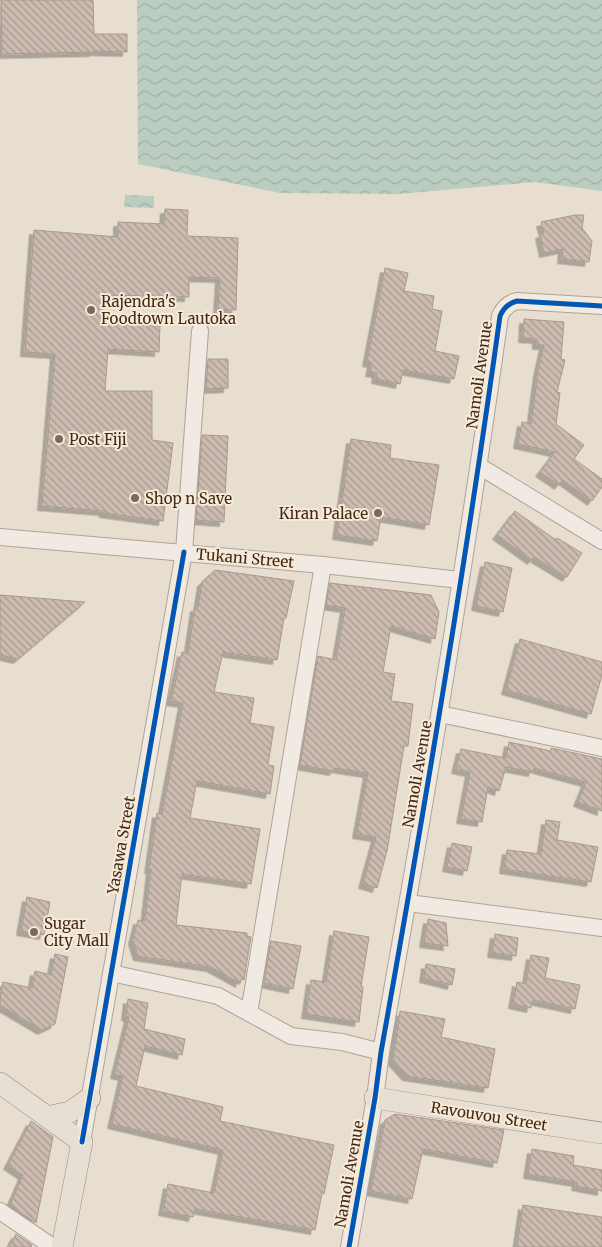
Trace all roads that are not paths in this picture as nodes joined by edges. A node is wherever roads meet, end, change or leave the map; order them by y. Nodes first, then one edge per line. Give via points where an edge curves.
1 (602, 306) edge
2 (200, 331) dead end
3 (479, 466) junction
4 (0, 537) edge
5 (602, 541) edge
6 (184, 552) junction
7 (323, 565) junction
8 (460, 580) junction
9 (440, 714) junction
10 (602, 748) edge
11 (408, 903) junction
12 (602, 928) edge
13 (111, 973) junction
14 (250, 1013) junction
15 (381, 1052) junction
16 (0, 1082) edge
17 (90, 1098) junction
18 (375, 1098) junction
19 (47, 1117) junction
20 (602, 1133) edge
21 (82, 1142) junction
22 (0, 1211) edge
23 (53, 1247) edge
24 (62, 1247) edge
25 (349, 1247) edge

1 - 3 street, Namoli Avenue via 517,301 506,307 500,316
2 - 6 street, Yasawa Street
3 - 5 street
3 - 8 street, Namoli Avenue
4 - 6 street, Tukani Street
6 - 7 street, Tukani Street
6 - 13 street, Yasawa Street
7 - 8 street, Tukani Street
7 - 14 street
8 - 9 street, Namoli Avenue
9 - 10 street
9 - 11 street, Namoli Avenue
11 - 12 street
11 - 15 street, Namoli Avenue
13 - 14 street via 218,996
13 - 17 street, Yasawa Street
14 - 15 street via 291,1036 342,1042
15 - 18 street, Namoli Avenue
16 - 19 main road
17 - 19 main road via 70,1112
17 - 21 street, Yasawa Street
18 - 20 main road, Ravouvou Street
18 - 25 street, Namoli Avenue
19 - 21 main road
21 - 24 main road, Yasawa Street
22 - 23 street

